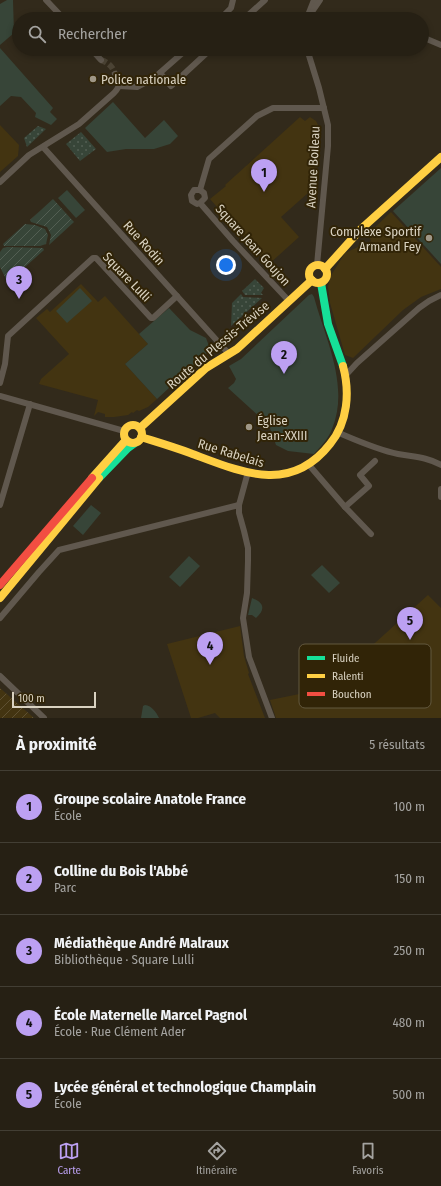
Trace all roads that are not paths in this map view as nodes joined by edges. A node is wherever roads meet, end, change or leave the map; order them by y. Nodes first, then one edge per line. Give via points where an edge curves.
1 (46, 0) edge
2 (233, 0) edge
3 (265, 0) edge
4 (314, 0) edge
5 (320, 0) edge
6 (57, 12) edge
7 (227, 12) edge
8 (252, 12) edge
9 (309, 12) edge
10 (312, 12) edge
11 (429, 40) edge
12 (441, 45) edge
13 (97, 56) edge
14 (179, 56) edge
15 (203, 56) edge
16 (309, 56) edge
17 (101, 60) tunnel mouth
18 (115, 74) tunnel mouth
19 (160, 74) junction
20 (119, 86) junction
21 (324, 108) junction
22 (43, 147) junction
23 (441, 157) edge
24 (0, 182) edge
25 (200, 190) junction
26 (200, 203) junction
27 (317, 265) junction
28 (325, 269) junction
29 (312, 280) junction
30 (321, 282) junction
31 (441, 295) edge
32 (177, 296) junction
33 (289, 302) junction
34 (230, 354) junction
35 (346, 376) junction
36 (0, 383) edge
37 (0, 396) edge
38 (30, 404) junction
39 (140, 428) junction
40 (124, 431) junction
41 (339, 433) junction
42 (126, 440) junction
43 (138, 440) junction
44 (375, 461) dead end
45 (309, 465) junction
46 (441, 465) edge
47 (248, 472) junction
48 (441, 489) edge
49 (441, 497) edge
50 (239, 504) junction
51 (0, 505) edge
52 (345, 507) junction
53 (371, 534) dead end
54 (0, 585) edge
55 (0, 598) edge
56 (0, 618) edge
57 (0, 676) edge
58 (44, 718) edge
59 (272, 718) edge

1 - 6 street
2 - 7 street
3 - 8 street
4 - 9 street
5 - 10 street
11 - 12 street
13 - 17 street
14 - 19 street
15 - 19 street via 171,86
16 - 21 street, Avenue Boileau
18 - 20 street
19 - 20 street via 137,87
20 - 22 street via 79,124
21 - 25 street, Square Jean Goujon via 273,108 257,116 209,159
21 - 27 street, Avenue Boileau via 328,125 328,146
22 - 24 street via 29,155
22 - 32 street, Rue Rodin
23 - 28 main road via 361,229
25 - 26 street, Square Jean Goujon via 205,198
25 - 26 street, Square Jean Goujon via 194,190 191,195 192,201
26 - 33 street, Square Jean Goujon
27 - 28 main road
27 - 29 main road via 309,272
28 - 30 main road via 326,277
29 - 30 main road via 315,283
29 - 33 main road, Route du Plessis-Trévise
30 - 35 main road, Rue Rabelais via 324,307
31 - 35 street via 419,308 357,363
32 - 34 street, Rue Rodin
32 - 36 street, Square Lulli via 151,318 96,258 93,258 8,336
33 - 34 main road, Route du Plessis-Trévise
34 - 39 main road, Route du Plessis-Trévise via 206,368
35 - 41 main road, Rue Rabelais via 346,407
37 - 38 street
38 - 40 street
38 - 51 street
39 - 40 main road via 130,425
39 - 43 main road via 142,433
40 - 42 main road
41 - 45 main road, Rue Rabelais
41 - 46 street via 386,451 419,456
42 - 43 main road via 130,443
42 - 54 main road
43 - 47 main road, Rue Rabelais
43 - 55 main road via 91,487
44 - 52 street via 360,475 369,486
45 - 47 main road, Rue Rabelais via 280,476 263,476
45 - 52 street
47 - 50 street
48 - 49 street
50 - 56 street via 59,550
50 - 59 street via 248,548 247,593 243,618 247,648 252,668
52 - 53 street
57 - 58 street

